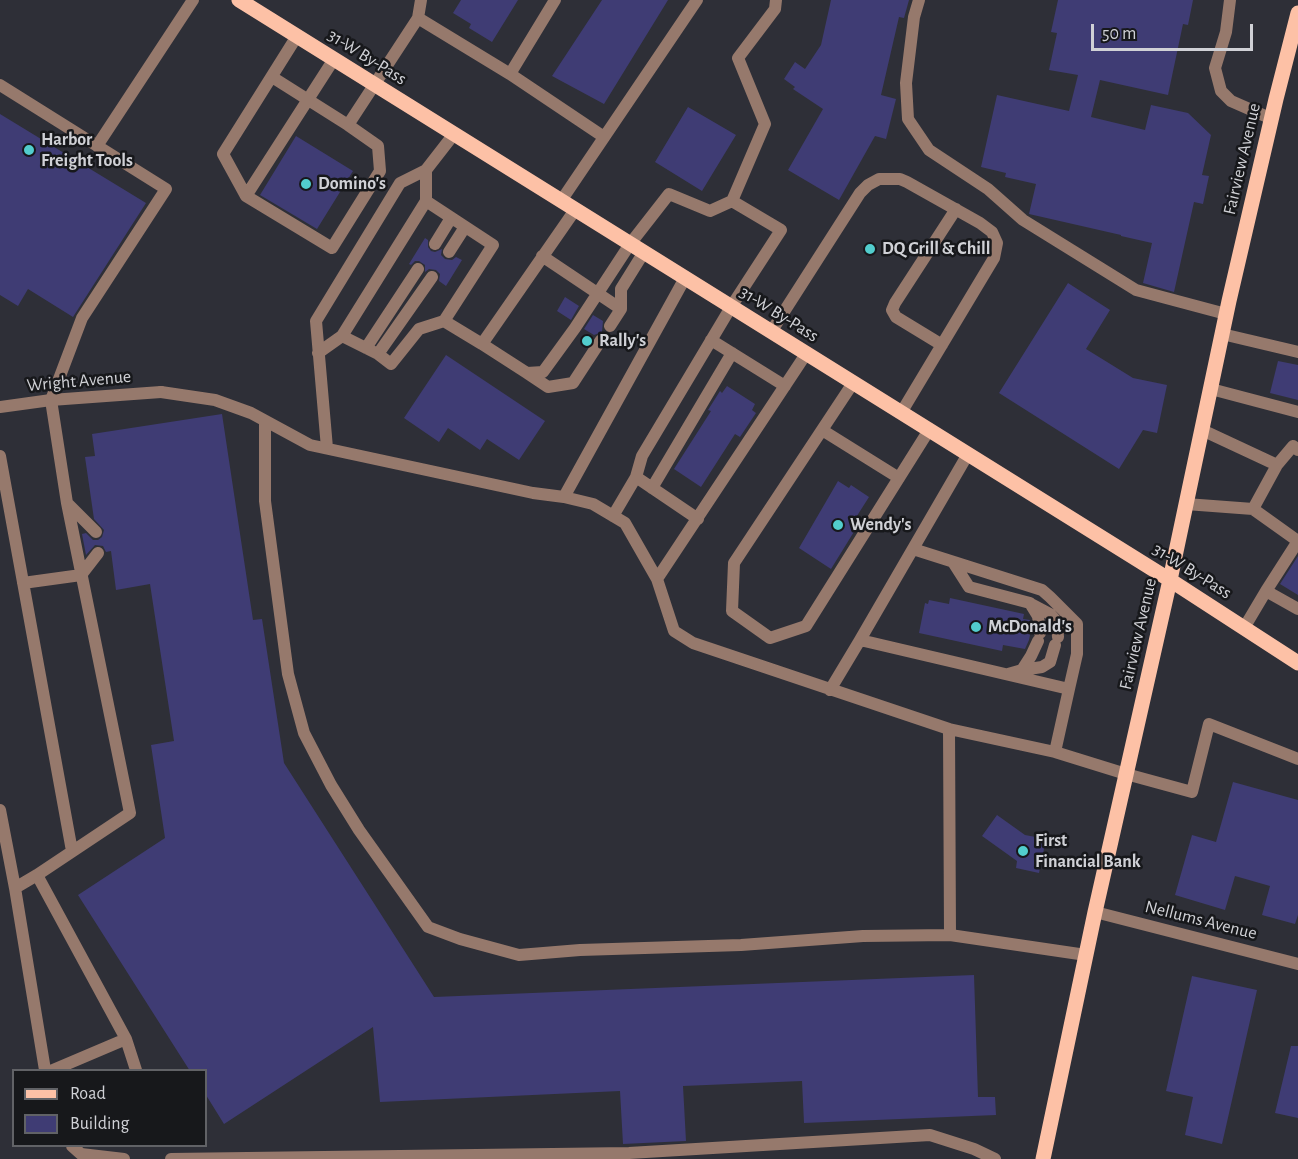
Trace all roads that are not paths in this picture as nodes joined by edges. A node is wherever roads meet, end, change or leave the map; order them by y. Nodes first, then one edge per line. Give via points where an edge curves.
1 (193, 0) edge
2 (421, 0) edge
3 (555, 0) edge
4 (697, 0) edge
5 (776, 0) edge
6 (919, 0) edge
7 (1230, 0) edge
8 (243, 1) edge
9 (1298, 13) edge
10 (417, 18) junction
11 (297, 36) junction
12 (334, 59) junction
13 (510, 74) junction
14 (272, 77) junction
15 (374, 84) junction
16 (0, 85) edge
17 (308, 100) junction
18 (1272, 118) junction
19 (348, 125) junction
20 (453, 134) junction
21 (604, 137) junction
22 (97, 146) junction
23 (426, 170) junction
24 (380, 171) junction
25 (400, 183) junction
26 (246, 196) junction
27 (426, 201) junction
28 (561, 201) junction
29 (732, 201) junction
30 (956, 209) junction
31 (575, 210) junction
32 (451, 218) junction
33 (465, 227) junction
34 (435, 244) dead end
35 (630, 244) junction
36 (449, 252) dead end
37 (644, 252) junction
38 (543, 256) junction
39 (418, 269) dead end
40 (432, 277) dead end
41 (685, 278) junction
42 (598, 292) junction
43 (730, 307) junction
44 (621, 309) junction
45 (1226, 314) junction
46 (444, 321) junction
47 (610, 326) dead end
48 (771, 332) junction
49 (1222, 334) junction
50 (342, 336) junction
51 (601, 339) dead end
52 (711, 340) junction
53 (482, 344) junction
54 (942, 345) junction
55 (366, 348) junction
56 (1298, 352) edge
57 (318, 353) junction
58 (732, 353) junction
59 (378, 354) junction
60 (806, 354) junction
61 (527, 373) junction
62 (853, 383) junction
63 (785, 386) junction
64 (1211, 389) junction
65 (51, 400) junction
66 (0, 407) edge
67 (1298, 412) edge
68 (902, 413) junction
69 (265, 421) junction
70 (822, 430) junction
71 (929, 430) junction
72 (1202, 430) junction
73 (1296, 445) edge
74 (327, 448) junction
75 (968, 454) junction
76 (0, 456) edge
77 (1277, 465) junction
78 (636, 477) junction
79 (899, 478) junction
80 (652, 488) junction
81 (564, 497) junction
82 (67, 503) junction
83 (1186, 504) junction
84 (1253, 509) junction
85 (613, 516) junction
86 (699, 519) junction
87 (96, 532) dead end
88 (1298, 541) edge
89 (913, 549) junction
90 (98, 554) dead end
91 (953, 562) junction
92 (81, 575) junction
93 (657, 579) junction
94 (1170, 580) junction
95 (23, 583) junction
96 (1266, 591) junction
97 (1030, 603) junction
98 (1296, 604) edge
99 (1244, 627) junction
100 (860, 640) junction
101 (1298, 663) edge
102 (1022, 670) junction
103 (1006, 675) junction
104 (1069, 688) junction
105 (830, 690) junction
106 (949, 729) junction
107 (1055, 752) junction
108 (1298, 759) edge
109 (1126, 774) junction
110 (0, 810) edge
111 (72, 851) junction
112 (37, 875) junction
113 (15, 888) junction
114 (1095, 912) junction
115 (950, 935) junction
116 (1086, 956) junction
117 (1298, 964) edge
118 (126, 1039) junction
119 (45, 1069) edge
120 (58, 1069) edge
121 (135, 1069) edge
122 (73, 1147) edge
123 (992, 1158) edge
124 (124, 1159) edge
125 (171, 1159) edge
126 (1043, 1159) edge

1 - 22 street
2 - 10 street
3 - 13 street
4 - 21 street
5 - 29 street via 775,9 738,58 765,124
6 - 45 street via 906,83 908,119 928,150 988,189 1023,220 1136,290
7 - 18 street via 1215,68 1221,91 1231,101
8 - 11 main road, 31-W By-Pass
9 - 18 main road, Fairview Avenue
10 - 13 street
10 - 15 street
11 - 12 main road, 31-W By-Pass
11 - 14 street
12 - 15 main road, 31-W By-Pass
12 - 17 street
13 - 21 street
14 - 17 street
14 - 26 street via 223,154
15 - 19 street
15 - 20 main road, 31-W By-Pass
16 - 22 street
17 - 19 street
17 - 26 street
18 - 45 main road, Fairview Avenue
19 - 24 street via 378,146
20 - 23 street
20 - 28 main road, 31-W By-Pass
21 - 28 street
22 - 65 street via 166,189 82,318
23 - 25 street
23 - 27 street
24 - 25 street
24 - 26 street via 332,248
25 - 57 street via 316,321
27 - 32 street
27 - 50 street
28 - 31 main road, 31-W By-Pass
29 - 35 street via 710,211 669,194
29 - 43 street via 781,230
30 - 48 street via 900,179 879,179 868,185
30 - 54 street via 992,232 997,243 994,258
30 - 54 street via 892,310 896,317
31 - 35 main road, 31-W By-Pass
31 - 38 street
32 - 33 street
32 - 34 street
33 - 36 street
33 - 46 street via 492,245
35 - 37 main road, 31-W By-Pass
35 - 42 street
37 - 41 main road, 31-W By-Pass
37 - 44 street via 621,289
38 - 42 street
38 - 53 street
39 - 55 street
40 - 59 street
41 - 43 main road, 31-W By-Pass
41 - 81 street
42 - 44 street
42 - 61 street via 543,372
43 - 48 main road, 31-W By-Pass
43 - 52 street
44 - 47 street
45 - 49 main road, Fairview Avenue
46 - 53 street
46 - 59 street via 419,329 391,364
48 - 60 main road, 31-W By-Pass
49 - 56 street
49 - 64 main road, Fairview Avenue
50 - 55 street
50 - 57 street
51 - 61 street via 573,383 548,387
52 - 58 street
52 - 78 street via 642,456
53 - 61 street
54 - 68 street
55 - 59 street
57 - 74 street
58 - 63 street
58 - 80 street
60 - 62 main road, 31-W By-Pass
60 - 63 street
62 - 68 main road, 31-W By-Pass
62 - 70 street
63 - 86 street
64 - 67 street
64 - 72 main road, Fairview Avenue
65 - 66 street, Wright Avenue
65 - 69 street, Wright Avenue via 161,392 215,400
65 - 82 street
68 - 71 main road, 31-W By-Pass
69 - 74 street, Wright Avenue via 310,445
69 - 115 street via 264,501 288,674 304,733 359,830 428,927 519,955 863,936
70 - 79 street
70 - 79 street via 734,563 732,611 770,638 806,626
71 - 75 main road, 31-W By-Pass
71 - 79 street
72 - 77 street
72 - 83 main road, Fairview Avenue
73 - 77 street
74 - 81 street, Wright Avenue
75 - 89 street
75 - 94 main road, 31-W By-Pass
76 - 95 street
77 - 84 street
78 - 80 street
78 - 85 street
80 - 86 street
81 - 85 street, Wright Avenue via 593,504
82 - 87 street
82 - 92 street
83 - 84 street
83 - 94 main road, Fairview Avenue
84 - 88 street
85 - 93 street, Wright Avenue via 625,523
86 - 93 street
88 - 96 street
89 - 91 street
89 - 100 street
90 - 92 street
91 - 97 street via 969,587
91 - 104 street via 1042,590 1077,624 1077,654
92 - 95 street
92 - 111 street via 130,813
93 - 105 street, Wright Avenue via 674,631 693,643
94 - 99 main road, 31-W By-Pass
94 - 109 main road, Fairview Avenue
95 - 111 street
96 - 98 street
96 - 99 street
97 - 102 street via 1038,616 1039,637
97 - 102 street via 1057,622 1057,641 1050,662
99 - 101 main road, 31-W By-Pass
100 - 103 street
100 - 105 street
102 - 103 street
103 - 104 street
104 - 107 street
105 - 106 street, Wright Avenue
106 - 107 street, Wright Avenue
106 - 115 street
107 - 109 street, Wright Avenue
108 - 109 street, Wright Avenue via 1209,724 1192,792
109 - 114 main road, Fairview Avenue
110 - 113 street
111 - 112 street
112 - 113 street
112 - 118 street
113 - 119 street
114 - 116 main road, Fairview Avenue
114 - 117 street, Nellums Avenue
115 - 116 street
116 - 126 main road, Fairview Avenue
118 - 120 street
118 - 121 street
122 - 124 street via 81,1154
123 - 125 street via 930,1135 629,1153

